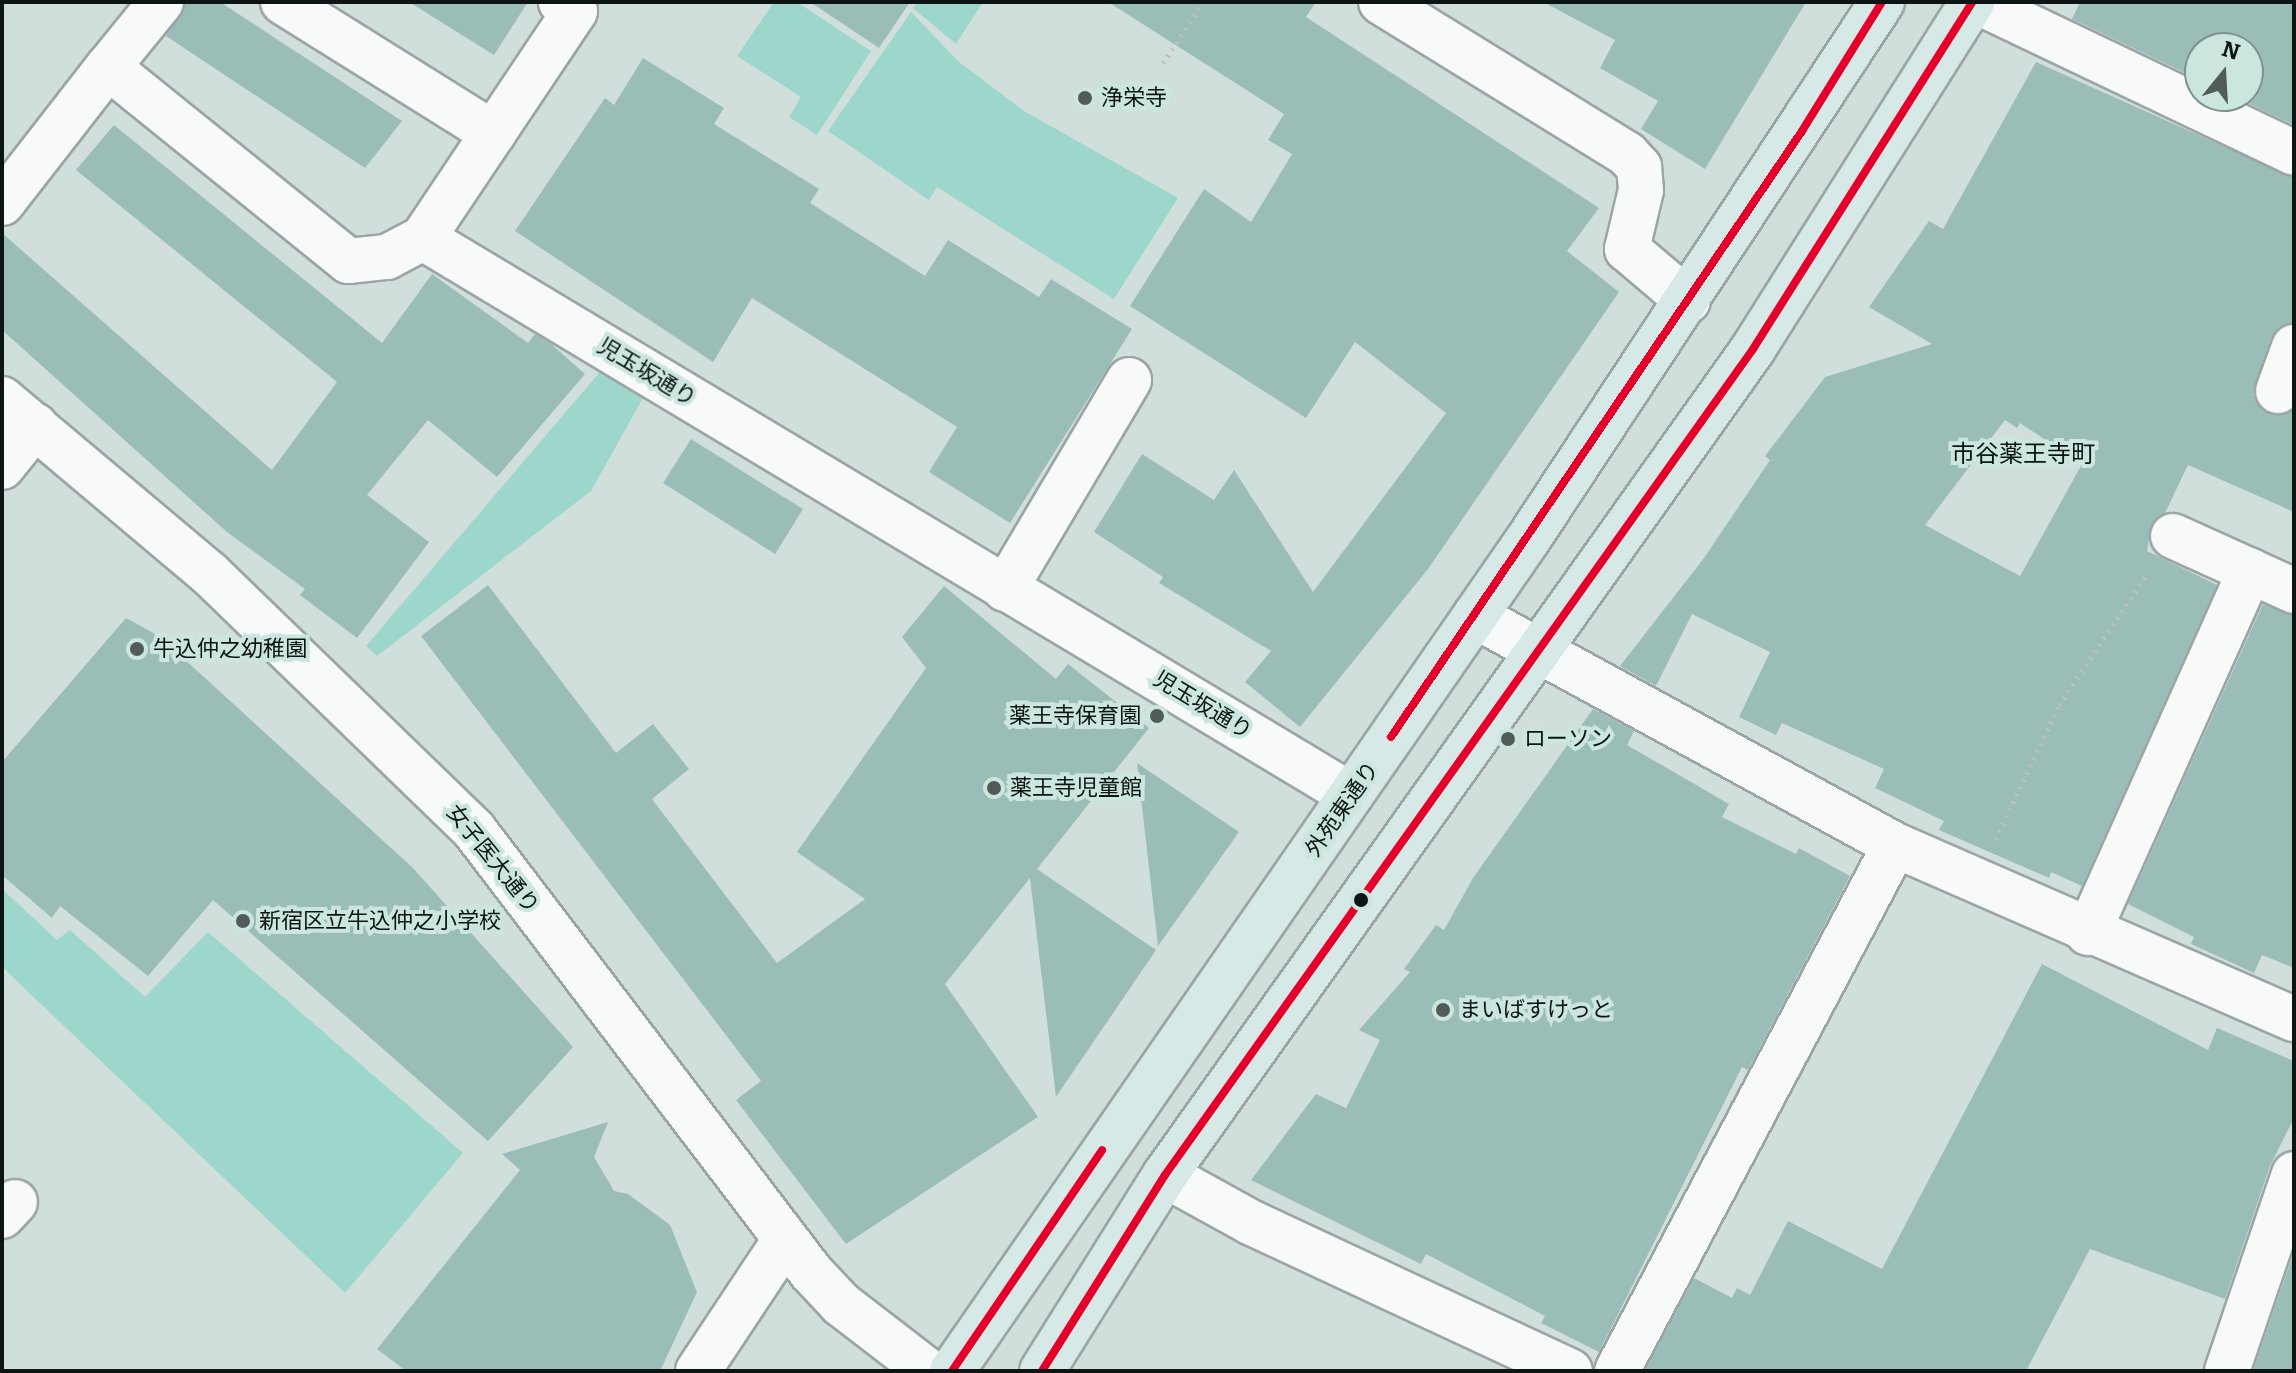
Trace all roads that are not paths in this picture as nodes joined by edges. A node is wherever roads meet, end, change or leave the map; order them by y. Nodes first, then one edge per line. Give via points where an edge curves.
1 (161, 2) edge
2 (283, 2) edge
3 (561, 2) edge
4 (1381, 2) edge
5 (1882, 2) edge
6 (1975, 2) edge
7 (1427, 14) edge
8 (108, 67) junction
9 (493, 133) junction
10 (2294, 153) edge
11 (2, 203) edge
12 (423, 238) junction
13 (1688, 301) junction
14 (2294, 347) edge
15 (1129, 380) dead end
16 (2278, 391) dead end
17 (19, 413) edge
18 (2, 467) edge
19 (2173, 536) road end
20 (2250, 571) junction
21 (1005, 589) junction
22 (2294, 591) edge
23 (1475, 616) junction
24 (1538, 652) junction
25 (1351, 795) junction
26 (1895, 845) junction
27 (2088, 933) junction
28 (2294, 1019) edge
29 (2294, 1174) edge
30 (1165, 1175) junction
31 (785, 1240) junction
32 (698, 1371) edge
33 (928, 1371) edge
34 (952, 1371) edge
35 (1042, 1371) edge
36 (1570, 1371) edge
37 (1617, 1371) edge
38 (2227, 1371) edge

1 - 8 street
2 - 9 street
3 - 9 street via 575,11
4 - 7 street
5 - 13 main road, 外苑東通り
6 - 10 street
6 - 24 main road via 1753,349
7 - 13 street via 1639,167 1641,190 1627,249
8 - 11 street
8 - 12 street via 348,261 387,257
9 - 12 street
12 - 21 street, 児玉坂通り
13 - 23 main road, 外苑東通り
14 - 16 street
15 - 21 street
17 - 18 street
17 - 31 street, 女子医大通り via 210,574 474,830
19 - 20 street
20 - 22 street
20 - 27 street
21 - 25 street, 児玉坂通り
23 - 24 street
23 - 25 main road, 外苑東通り
24 - 26 street
24 - 30 main road
25 - 34 main road, 外苑東通り
26 - 27 street
26 - 37 street
27 - 28 street
29 - 38 street
30 - 35 main road
30 - 36 street via 1250,1222
31 - 32 street
31 - 33 street, 女子医大通り via 841,1304

